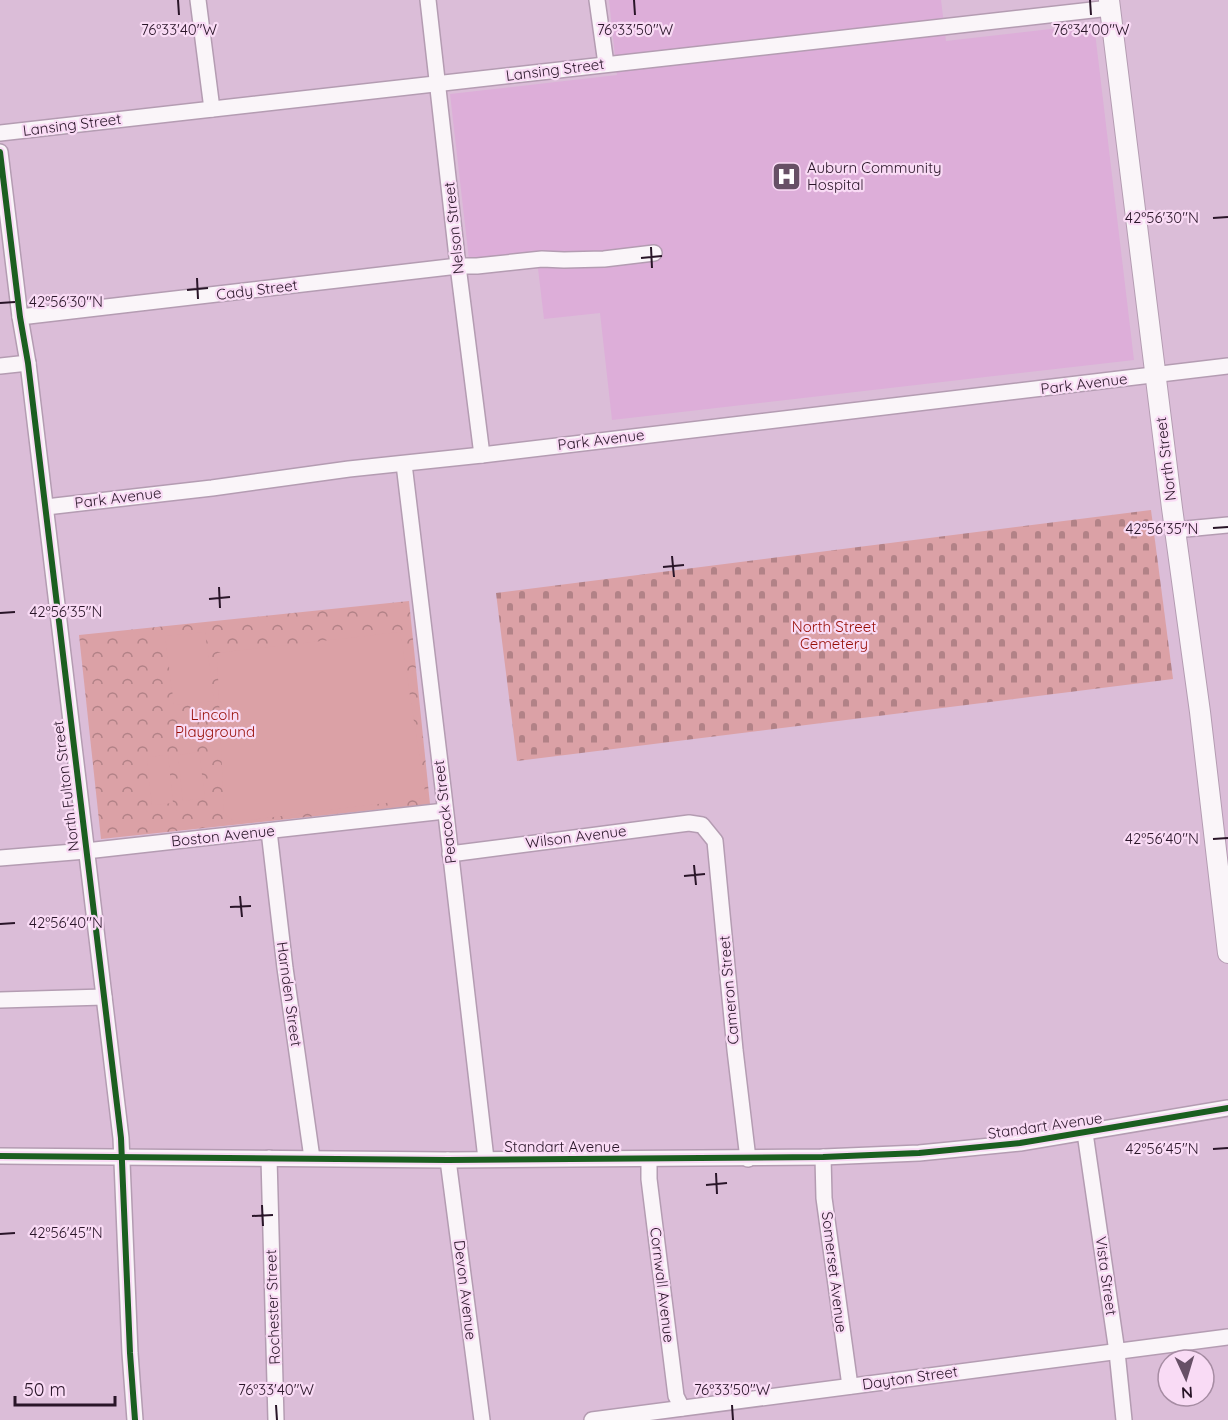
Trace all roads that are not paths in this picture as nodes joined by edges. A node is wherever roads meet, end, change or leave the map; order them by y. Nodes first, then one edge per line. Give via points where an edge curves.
1 (198, 0) edge
2 (428, 0) edge
3 (597, 0) edge
4 (1109, 4) edge
5 (606, 64) junction
6 (439, 84) junction
7 (212, 109) junction
8 (0, 133) edge
9 (0, 152) edge
10 (654, 253) dead end
11 (458, 266) junction
12 (20, 317) junction
13 (28, 363) junction
14 (0, 366) edge
15 (1228, 366) edge
16 (1156, 375) junction
17 (482, 455) junction
18 (404, 464) junction
19 (46, 507) junction
20 (1228, 525) edge
21 (1175, 530) junction
22 (445, 811) junction
23 (702, 825) joint
24 (269, 831) junction
25 (86, 851) junction
26 (450, 854) junction
27 (0, 858) edge
28 (1228, 953) edge
29 (104, 997) junction
30 (0, 1000) edge
31 (1228, 1108) edge
32 (1085, 1132) junction
33 (0, 1156) edge
34 (823, 1157) junction
35 (122, 1158) junction
36 (270, 1158) junction
37 (312, 1158) junction
38 (486, 1159) junction
39 (748, 1159) junction
40 (448, 1160) junction
41 (649, 1160) junction
42 (1228, 1337) edge
43 (1116, 1352) junction
44 (850, 1386) junction
45 (682, 1408) junction
46 (135, 1420) edge
47 (276, 1420) edge
48 (482, 1420) edge
49 (592, 1420) edge
50 (1124, 1420) edge

1 - 7 street
2 - 6 street, Nelson Street
3 - 5 street
4 - 5 street, Lansing Street
4 - 16 main road, North Street
5 - 6 street, Lansing Street
6 - 7 street, Lansing Street
6 - 11 street, Nelson Street
7 - 8 street, Lansing Street
9 - 12 street, North Fulton Street
10 - 11 street, Cady Street
11 - 12 street, Cady Street
11 - 17 street, Nelson Street
12 - 13 street, North Fulton Street
13 - 14 street
13 - 19 street, North Fulton Street
15 - 16 street, Park Avenue
16 - 17 street, Park Avenue
16 - 21 main road, North Street
17 - 18 street, Park Avenue
18 - 19 street, Park Avenue
18 - 22 street, Peacock Street
19 - 25 street, North Fulton Street
20 - 21 street
21 - 28 main road, North Street
22 - 24 street, Boston Avenue
22 - 26 street, Peacock Street
23 - 26 street, Wilson Avenue via 689,823
23 - 39 street, Cameron Street via 715,841
24 - 25 street, Boston Avenue
24 - 37 street, Harnden Street
25 - 27 street, Boston Avenue
25 - 29 street, North Fulton Street
26 - 38 street, Peacock Street
29 - 30 street
29 - 35 street, North Fulton Street
31 - 32 street, Standart Avenue
32 - 34 street, Standart Avenue via 920,1153
32 - 43 street, Vista Street
33 - 35 street, Standart Avenue
34 - 39 street, Standart Avenue
34 - 44 street, Somerset Avenue via 824,1198
35 - 36 street, Standart Avenue
35 - 46 street, North Fulton Street
36 - 37 street, Standart Avenue
36 - 47 street, Rochester Street
37 - 40 street, Standart Avenue
38 - 40 street, Standart Avenue
38 - 41 street, Standart Avenue
39 - 41 street, Standart Avenue
40 - 48 street, Devon Avenue
41 - 45 street, Cornwall Avenue via 676,1396
42 - 43 street, Dayton Street
43 - 44 street, Dayton Street
43 - 50 street, Vista Street
44 - 45 street, Dayton Street
45 - 49 street, Dayton Street

